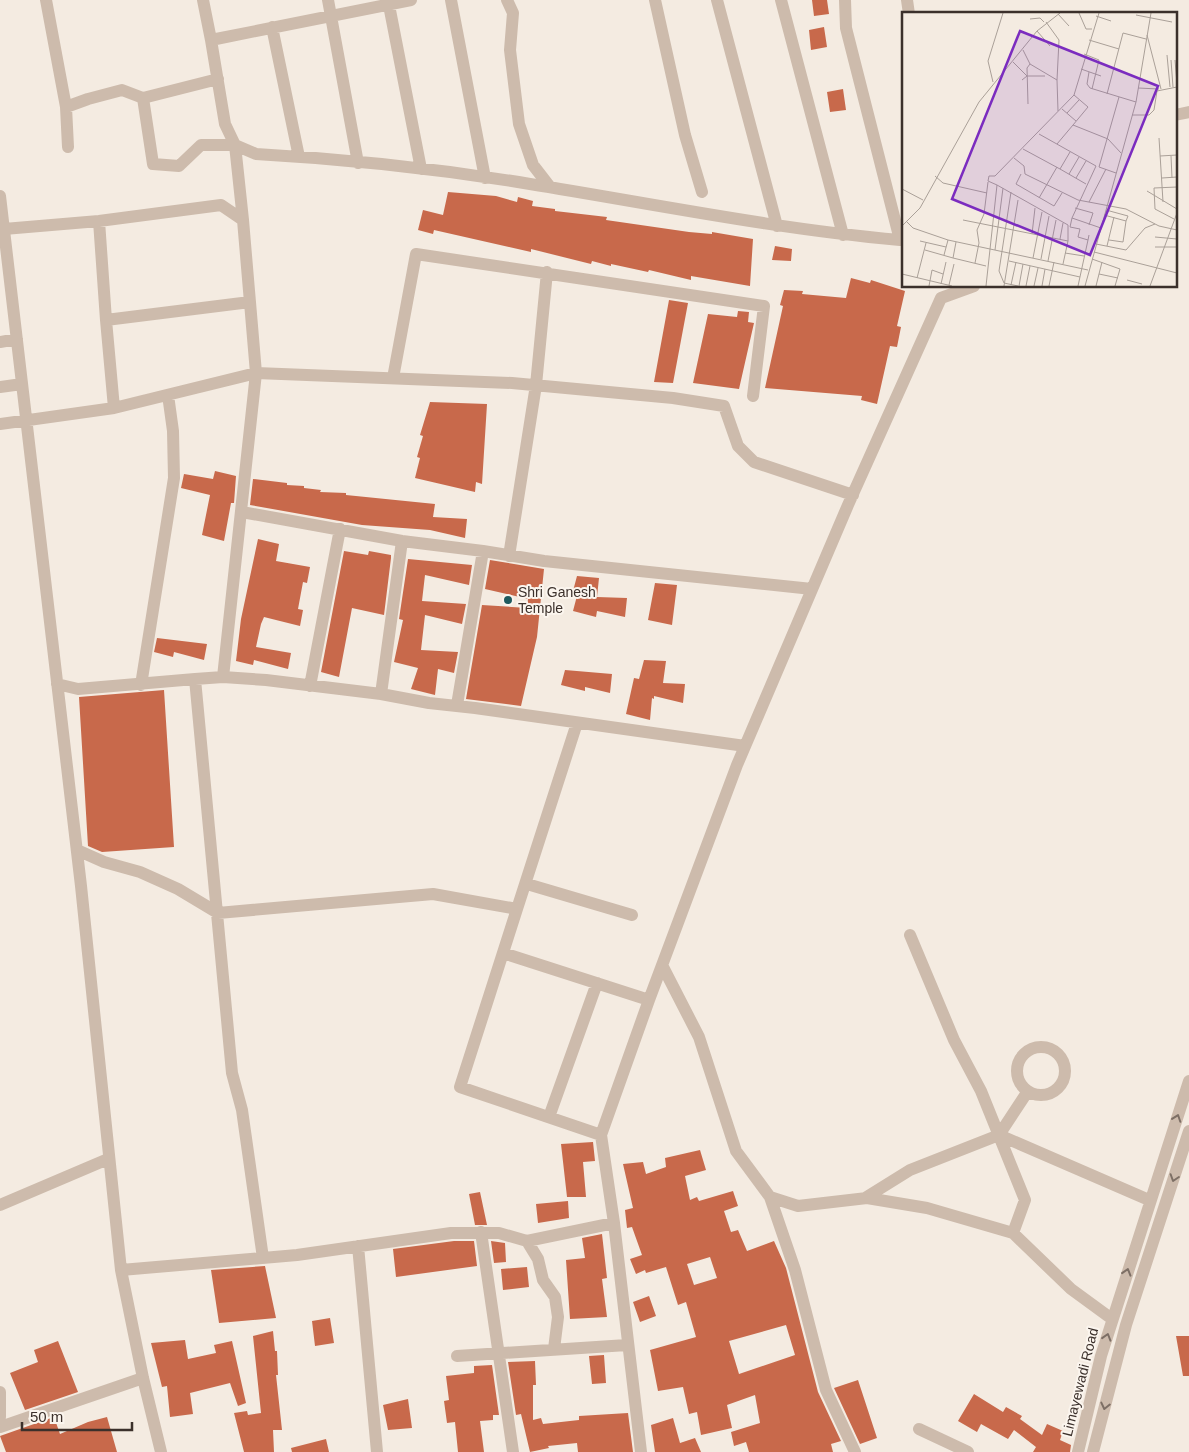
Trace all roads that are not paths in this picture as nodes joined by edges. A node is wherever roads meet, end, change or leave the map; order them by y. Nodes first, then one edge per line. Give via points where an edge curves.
1 (46, 0) edge
2 (203, 0) edge
3 (328, 0) edge
4 (411, 0) edge
5 (451, 0) edge
6 (508, 0) edge
7 (655, 0) edge
8 (717, 0) edge
9 (781, 0) edge
10 (845, 0) edge
11 (388, 2) edge
12 (331, 15) junction
13 (272, 27) junction
14 (210, 40) junction
15 (218, 79) junction
16 (143, 98) junction
17 (66, 108) junction
18 (1189, 112) edge
19 (1176, 115) edge
20 (234, 145) junction
21 (68, 147) dead end
22 (299, 157) junction
23 (358, 163) junction
24 (421, 169) junction
25 (485, 178) junction
26 (550, 187) junction
27 (702, 192) dead end
28 (0, 196) edge
29 (243, 220) junction
30 (100, 221) junction
31 (777, 226) junction
32 (4, 230) junction
33 (843, 235) junction
34 (902, 240) edge
35 (547, 272) junction
36 (968, 288) edge
37 (250, 302) junction
38 (106, 320) junction
39 (17, 339) junction
40 (0, 342) edge
41 (256, 373) junction
42 (393, 378) junction
43 (22, 384) junction
44 (536, 386) junction
45 (0, 387) edge
46 (168, 395) junction
47 (753, 396) dead end
48 (114, 408) junction
49 (26, 419) junction
50 (0, 424) edge
51 (853, 495) junction
52 (242, 512) junction
53 (340, 529) junction
54 (402, 541) junction
55 (483, 551) junction
56 (509, 556) junction
57 (812, 589) junction
58 (223, 677) junction
59 (195, 679) junction
60 (58, 684) junction
61 (141, 685) junction
62 (310, 686) junction
63 (381, 694) junction
64 (457, 705) junction
65 (577, 723) junction
66 (745, 746) junction
67 (77, 850) junction
68 (527, 884) junction
69 (517, 909) junction
70 (218, 913) junction
71 (632, 915) dead end
72 (910, 935) dead end
73 (503, 953) junction
74 (662, 964) junction
75 (597, 983) junction
76 (649, 1000) junction
77 (1189, 1081) edge
78 (1028, 1091) dead end
79 (549, 1117) junction
80 (1189, 1131) edge
81 (601, 1135) junction
82 (999, 1135) junction
83 (108, 1159) junction
84 (770, 1197) junction
85 (865, 1198) junction
86 (1149, 1200) junction
87 (0, 1205) edge
88 (614, 1223) junction
89 (482, 1232) junction
90 (1013, 1233) junction
91 (527, 1241) junction
92 (358, 1246) junction
93 (263, 1258) junction
94 (121, 1270) junction
95 (1112, 1319) junction
96 (627, 1345) junction
97 (554, 1349) junction
98 (498, 1354) junction
99 (457, 1356) dead end
100 (142, 1378) junction
101 (0, 1392) edge
102 (0, 1416) edge
103 (0, 1427) edge
104 (919, 1429) dead end
105 (161, 1452) edge
106 (377, 1452) edge
107 (512, 1452) edge
108 (641, 1452) edge
109 (855, 1452) edge
110 (968, 1452) edge
111 (1078, 1452) edge
112 (1093, 1452) edge

1 - 17 street
2 - 14 street
3 - 12 street
4 - 11 street
5 - 25 street
6 - 26 street via 513,13 510,50 519,124 533,165
7 - 27 street
8 - 31 street
9 - 33 street
10 - 34 street via 846,28
11 - 12 street
11 - 24 street
12 - 13 street
12 - 23 street
13 - 14 street
13 - 22 street
14 - 15 street
15 - 16 street
15 - 20 street via 225,124
16 - 17 street via 122,90 88,98
16 - 20 street via 153,164 179,166 201,145
17 - 21 street
18 - 19 street
20 - 22 street via 256,154
20 - 29 street
22 - 23 street
23 - 24 street
24 - 25 street
25 - 26 street
26 - 31 street
28 - 32 street
29 - 30 street via 221,205
29 - 37 street
30 - 32 street
30 - 38 street
31 - 33 street
32 - 39 street
33 - 34 street
35 - 42 street via 416,254
35 - 44 street
35 - 47 street via 764,306
36 - 51 street via 941,298
37 - 38 street
37 - 41 street
38 - 48 street
39 - 40 street
39 - 43 street
41 - 42 street
41 - 46 street
41 - 52 street
42 - 44 street
43 - 45 street
43 - 49 street
44 - 51 street via 673,398 724,406 738,446 754,462
44 - 56 street
46 - 48 street
46 - 61 street via 174,478
48 - 49 street
49 - 50 street
49 - 60 street
51 - 57 street
52 - 53 street
52 - 58 street
53 - 54 street
53 - 62 street
54 - 55 street
54 - 63 street
55 - 56 street
55 - 64 street
56 - 57 street
57 - 66 street
58 - 59 street
58 - 62 street
59 - 61 street
59 - 70 street
60 - 61 street via 78,689
60 - 67 street
62 - 63 street
63 - 64 street via 429,704
64 - 65 street
65 - 66 street
65 - 68 street
66 - 74 street
67 - 70 street via 163,882
67 - 83 street
68 - 69 street
68 - 71 street
69 - 70 street via 433,894
69 - 73 street
70 - 93 street via 232,1073 242,1110
72 - 82 street
73 - 75 street
73 - 79 street via 460,1087
74 - 76 street
74 - 84 street via 699,1037 736,1151
75 - 76 street
75 - 79 street
76 - 81 street
86 -> 77 street, Limayewadi Road
78 - 82 street
79 - 81 street
80 -> 112 street via 1126,1325
81 - 88 street
82 - 85 street via 910,1170
82 - 86 street
82 - 90 street via 1025,1200
83 - 87 street
83 - 94 street
84 - 85 street via 798,1206
84 - 109 street via 795,1270 826,1390
85 - 90 street via 927,1208
95 -> 86 street, Limayewadi Road
88 - 91 street
88 - 96 street
89 - 91 street
89 - 92 street
89 - 98 street
90 - 95 street via 1071,1289
91 - 97 street via 538,1259 543,1280 555,1297 558,1316
92 - 93 street
92 - 106 street
93 - 94 street
94 - 100 street
111 -> 95 street, Limayewadi Road
96 - 97 street
96 - 108 street
97 - 98 street
98 - 99 street
98 - 107 street
100 - 103 street
100 - 105 street
101 - 102 street
104 - 110 street

